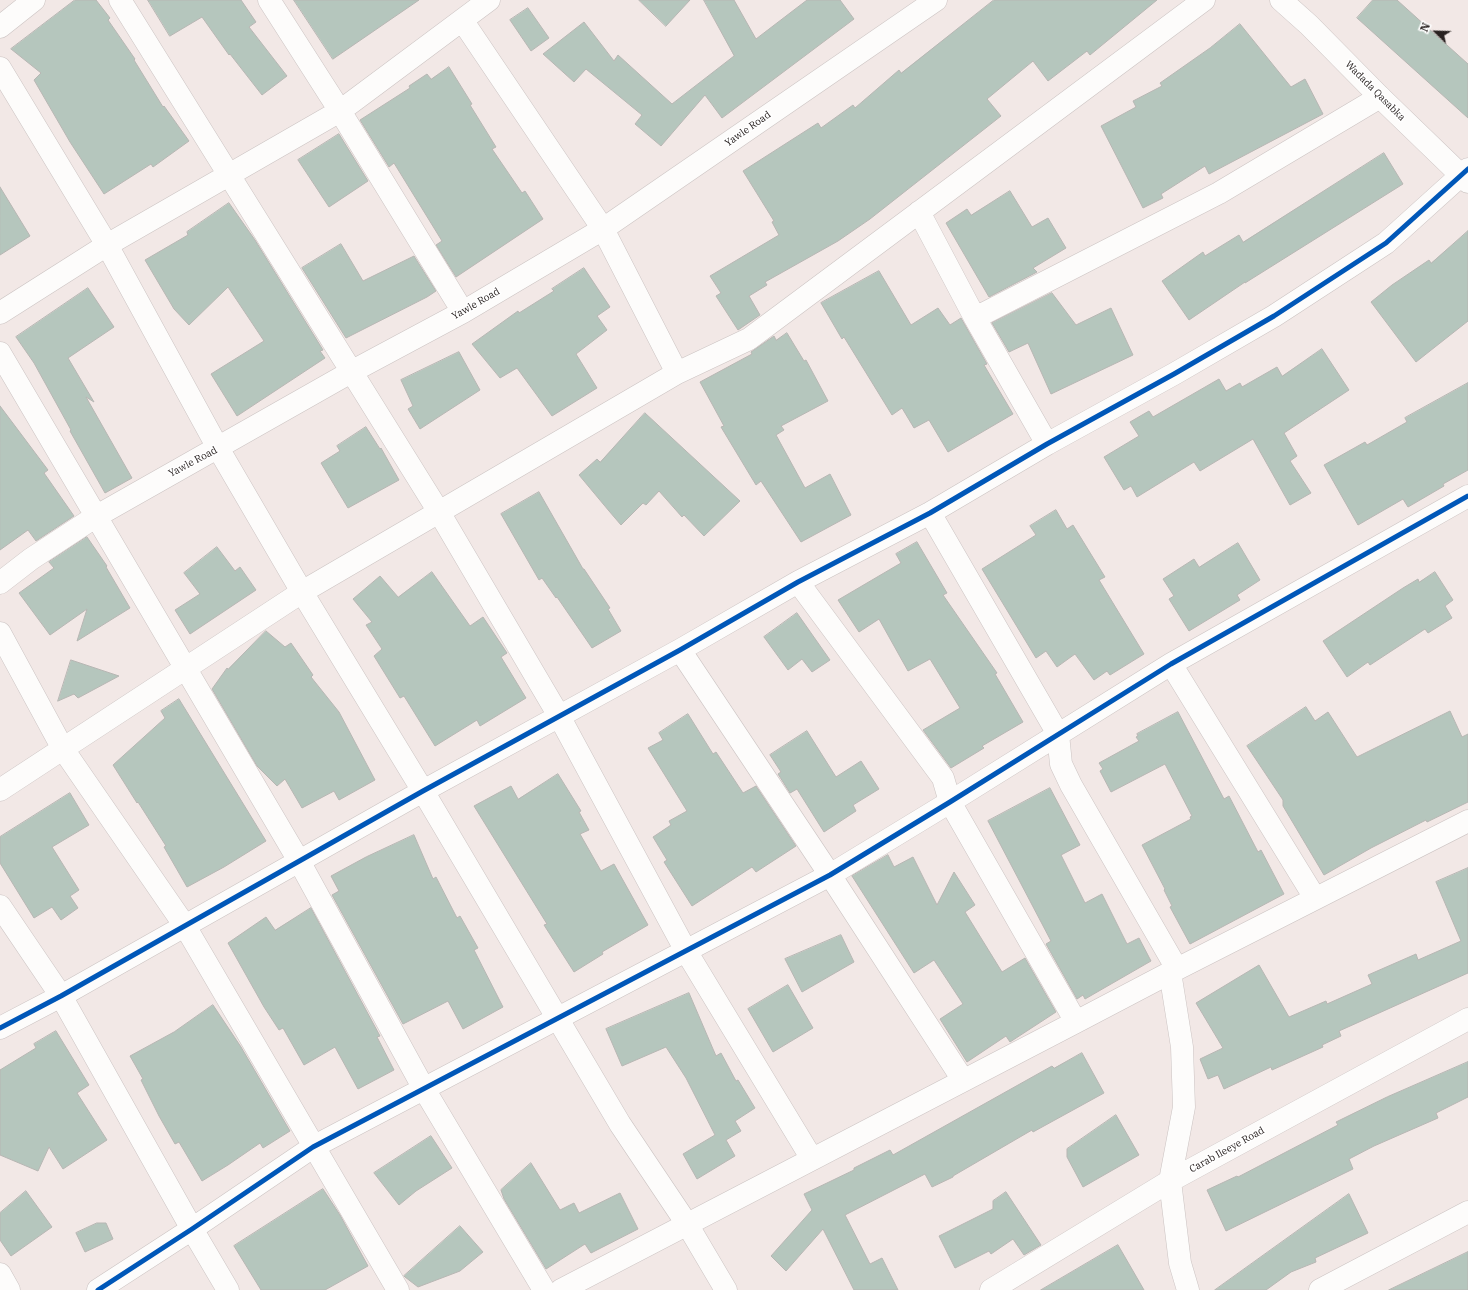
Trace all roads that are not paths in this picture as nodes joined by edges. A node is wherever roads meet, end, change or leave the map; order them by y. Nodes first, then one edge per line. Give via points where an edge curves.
1 (34, 0) edge
2 (120, 0) edge
3 (269, 0) edge
4 (489, 0) edge
5 (936, 0) edge
6 (1204, 0) edge
7 (1281, 0) edge
8 (462, 20) junction
9 (0, 26) edge
10 (0, 68) edge
11 (1380, 97) junction
12 (340, 111) junction
13 (230, 174) junction
14 (1466, 176) edge
15 (919, 212) junction
16 (604, 229) junction
17 (107, 245) junction
18 (463, 312) junction
19 (0, 313) edge
20 (975, 318) junction
21 (0, 353) edge
22 (351, 372) junction
23 (677, 373) junction
24 (1047, 444) junction
25 (218, 448) junction
26 (1468, 496) edge
27 (439, 512) junction
28 (930, 513) junction
29 (95, 516) junction
30 (798, 582) junction
31 (0, 583) edge
32 (302, 592) junction
33 (0, 633) edge
34 (680, 650) junction
35 (1171, 664) junction
36 (185, 668) junction
37 (559, 716) junction
38 (1058, 734) junction
39 (63, 749) junction
40 (0, 790) edge
41 (423, 791) junction
42 (950, 802) junction
43 (1468, 821) edge
44 (299, 861) junction
45 (830, 875) junction
46 (1315, 898) junction
47 (0, 906) edge
48 (185, 926) junction
49 (686, 951) junction
50 (1173, 970) junction
51 (61, 996) junction
52 (559, 1018) junction
53 (1468, 1019) edge
54 (1076, 1022) junction
55 (0, 1028) edge
56 (963, 1080) junction
57 (424, 1089) junction
58 (313, 1147) junction
59 (812, 1159) junction
60 (1170, 1181) junction
61 (1468, 1212) edge
62 (687, 1224) junction
63 (192, 1229) junction
64 (0, 1274) edge
65 (9, 1290) edge
66 (98, 1290) edge
67 (228, 1290) edge
68 (398, 1290) edge
69 (544, 1290) edge
70 (561, 1290) edge
71 (726, 1290) edge
72 (991, 1290) edge
73 (1188, 1290) edge
74 (1320, 1290) edge

1 - 9 street
2 - 13 street
3 - 12 street
4 - 8 street
5 - 16 street, Yawle Road
6 - 15 street
7 - 11 street, Wadada Qasabka
8 - 12 street
8 - 16 street
10 - 17 street
11 - 14 street, Wadada Qasabka
11 - 20 street via 1219,193
12 - 13 street
12 - 18 street
13 - 17 street
13 - 22 street
14 - 24 street via 1386,243 1274,316
15 - 20 street
15 - 23 street via 749,339
16 - 18 street, Yawle Road
16 - 23 street
17 - 19 street
17 - 25 street
18 - 22 street, Yawle Road
20 - 24 street
21 - 29 street
22 - 25 street, Yawle Road
22 - 27 street
23 - 27 street
24 - 28 street
25 - 29 street, Yawle Road
25 - 32 street
26 - 35 street
27 - 32 street
27 - 37 street
28 - 30 street
28 - 38 street
29 - 31 street, Yawle Road
29 - 36 street
30 - 34 street
30 - 42 street via 943,778
32 - 36 street
32 - 41 street
33 - 39 street
34 - 37 street
34 - 45 street
35 - 38 street
35 - 46 street
36 - 39 street
36 - 44 street
37 - 41 street
37 - 49 street
38 - 42 street
38 - 50 street via 1061,764 1071,785
39 - 40 street
39 - 48 street
41 - 44 street
41 - 52 street
42 - 45 street
42 - 54 street
43 - 46 street
44 - 48 street
44 - 57 street
45 - 49 street
45 - 56 street
46 - 50 street
47 - 51 street
48 - 51 street
48 - 58 street
49 - 52 street
49 - 59 street
50 - 54 street
50 - 60 street via 1182,1047 1184,1107
51 - 55 street
51 - 63 street
52 - 57 street
52 - 62 street via 620,1124
53 - 60 street, Carab Ileeye Road
54 - 56 street
56 - 59 street
57 - 58 street
57 - 69 street
58 - 63 street
58 - 68 street
59 - 62 street
60 - 72 street, Carab Ileeye Road
60 - 73 street via 1180,1263
61 - 74 street
62 - 70 street
62 - 71 street
63 - 66 street
63 - 67 street
64 - 65 street

